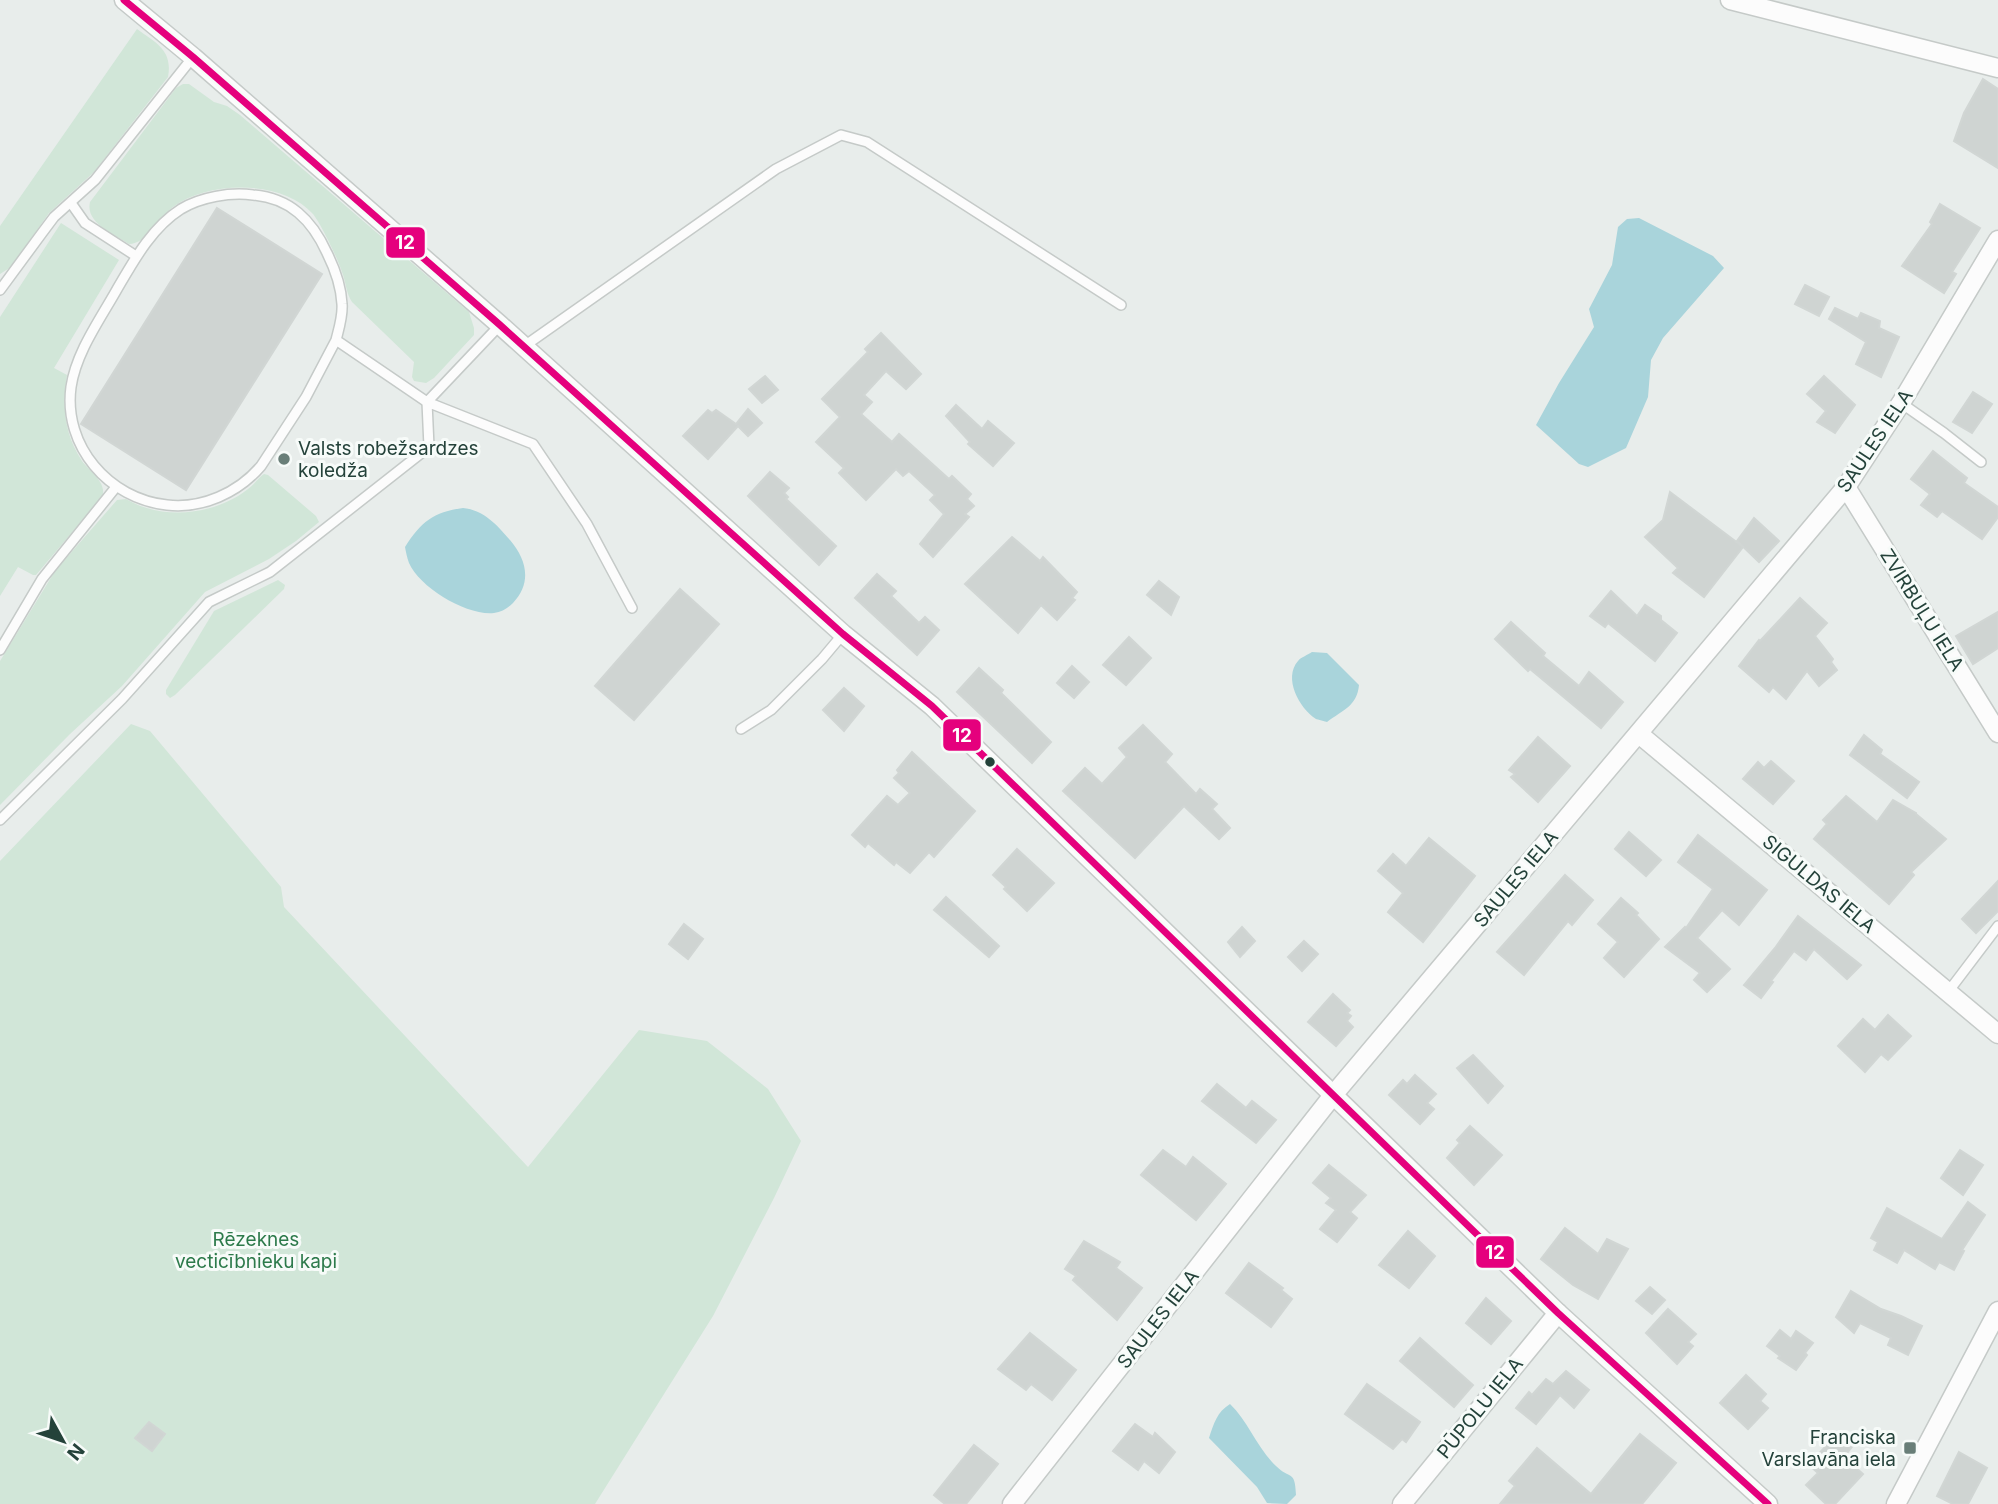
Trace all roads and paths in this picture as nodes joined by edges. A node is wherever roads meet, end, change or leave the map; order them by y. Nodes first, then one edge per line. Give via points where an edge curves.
1 (124, 0) edge
2 (1730, 0) edge
3 (193, 57) junction
4 (1998, 68) edge
5 (71, 203) junction
6 (1998, 240) edge
7 (136, 256) junction
8 (0, 290) edge
9 (1121, 305) dead end
10 (500, 325) junction
11 (336, 340) junction
12 (523, 347) junction
13 (427, 402) junction
14 (1901, 403) junction
15 (1981, 462) dead end
16 (116, 487) junction
17 (1846, 487) junction
18 (632, 608) dead end
19 (843, 634) junction
20 (0, 650) edge
21 (741, 729) dead end
22 (1998, 733) edge
23 (1639, 734) junction
24 (0, 820) edge
25 (1998, 926) edge
26 (1948, 992) junction
27 (1998, 1034) edge
28 (1334, 1094) junction
29 (1998, 1311) edge
30 (1558, 1313) junction
31 (1012, 1504) edge
32 (1402, 1504) edge
33 (1768, 1504) edge
34 (1896, 1504) edge

1 - 3 street
2 - 4 street
3 - 5 lane via 95,180
3 - 10 street
5 - 7 lane via 85,223
5 - 8 lane via 54,217
6 - 14 street, SAULES IELA
7 - 11 lane via 165,223 199,201 251,194 288,205 314,228 337,274 342,305
7 - 16 lane via 79,360 71,387 77,438 93,466
9 - 12 lane via 867,142 841,135 776,169
10 - 12 street
10 - 13 lane
11 - 13 lane
11 - 16 lane via 261,466 234,490 206,502 176,506 156,504
12 - 19 street
13 - 18 lane via 533,444 587,524
13 - 24 lane via 429,447 270,572 209,602 122,699
14 - 15 lane
14 - 17 street, SAULES IELA
16 - 20 lane via 42,579
17 - 22 street, ZVIRBUĻU IELA
17 - 23 street, SAULES IELA
19 - 21 lane via 771,710
19 - 28 street via 932,706
23 - 26 street, SIGULDAS IELA
23 - 28 street, SAULES IELA
25 - 26 lane
26 - 27 street, SIGULDAS IELA
28 - 30 street
28 - 31 street, SAULES IELA
29 - 34 street
30 - 32 street, PŪPOLU IELA
30 - 33 street

